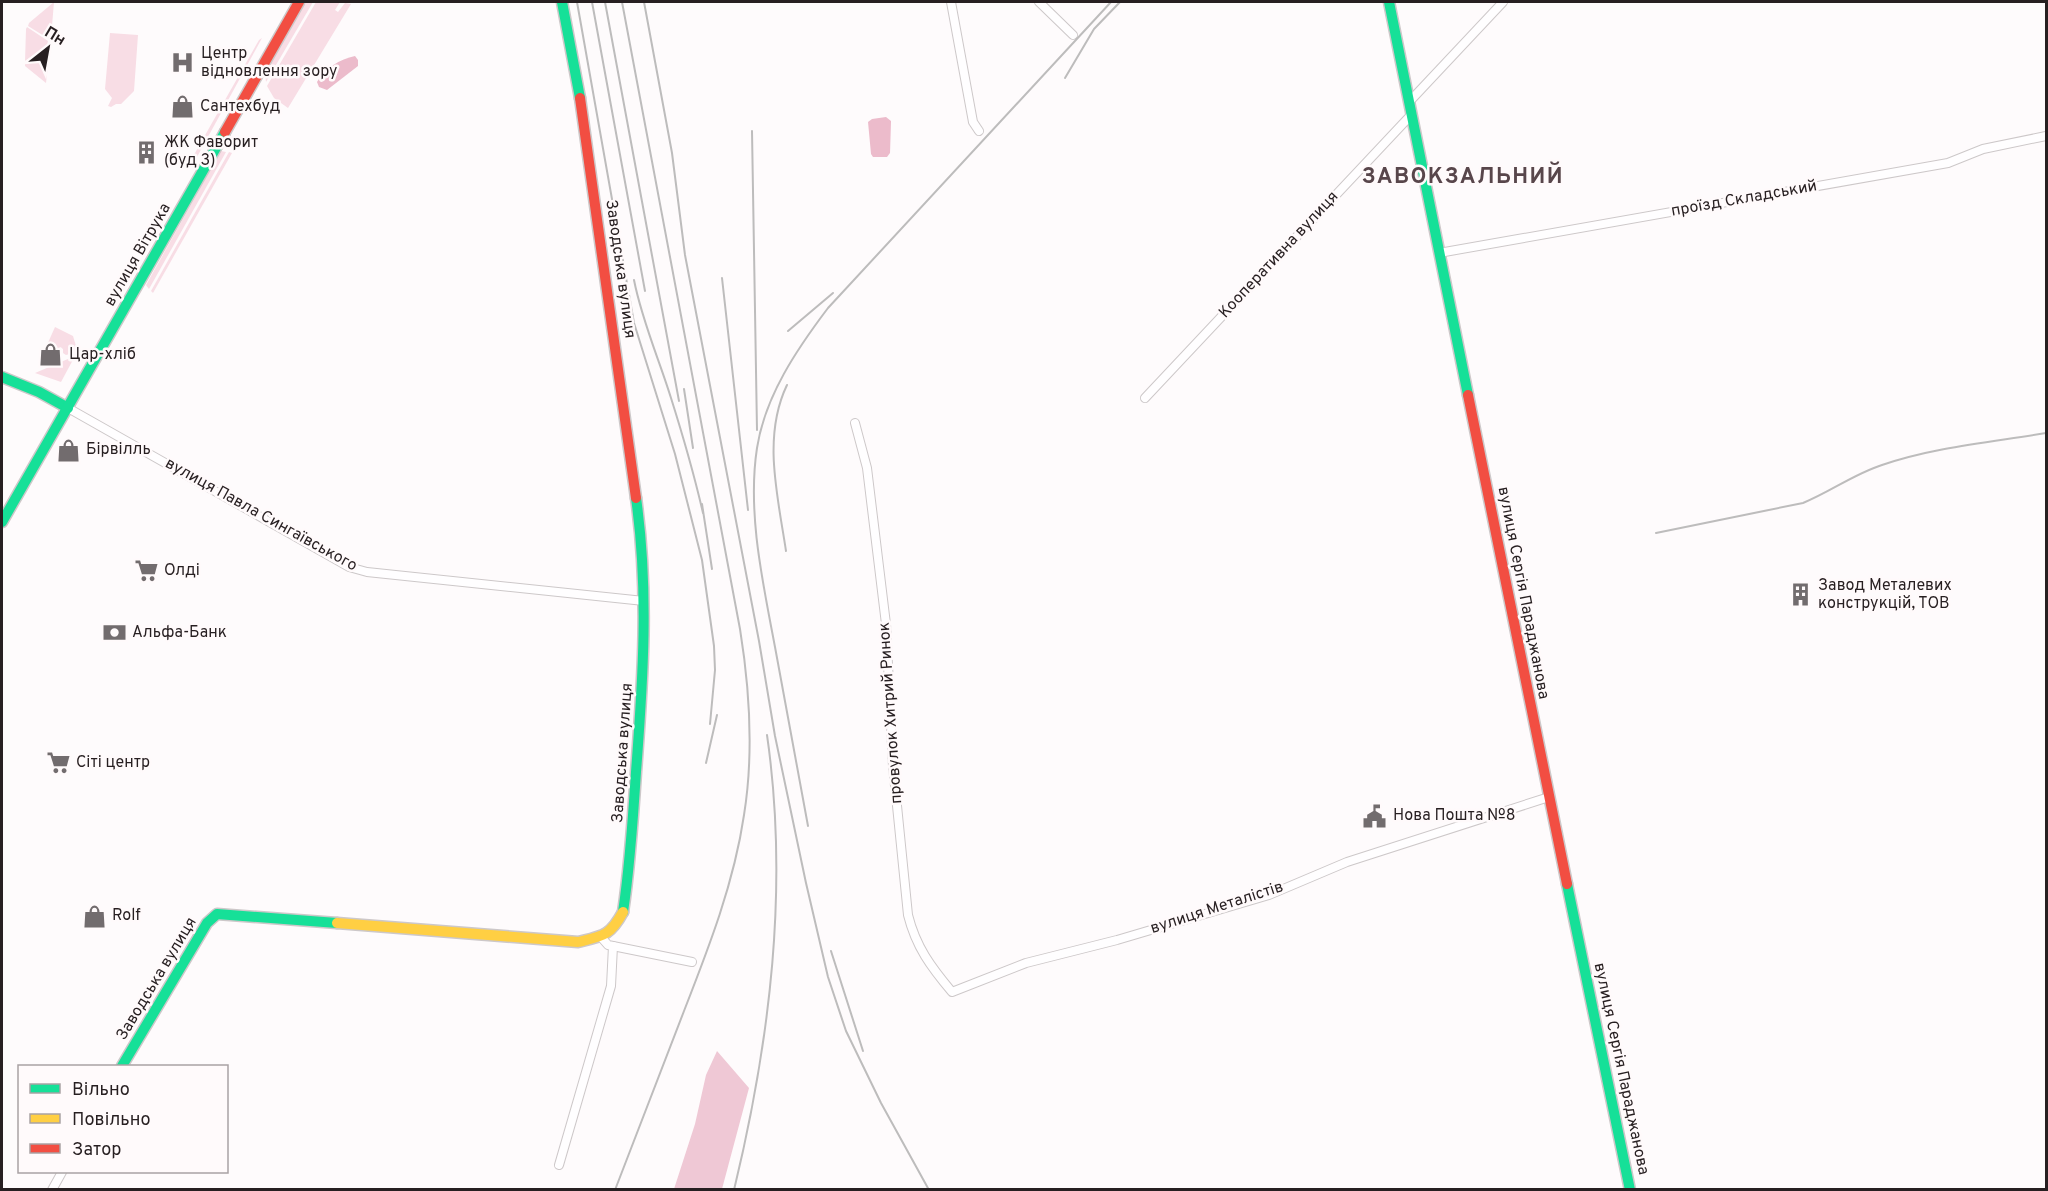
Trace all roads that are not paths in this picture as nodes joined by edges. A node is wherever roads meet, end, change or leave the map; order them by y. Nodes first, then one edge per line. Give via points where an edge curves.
1 (291, 2) edge
2 (299, 2) edge
3 (562, 2) edge
4 (951, 2) edge
5 (1039, 2) edge
6 (1389, 2) edge
7 (1503, 2) edge
8 (1073, 35) dead end
9 (1410, 101) junction
10 (1412, 114) junction
11 (979, 131) dead end
12 (2046, 136) edge
13 (1439, 253) junction
14 (2, 377) edge
15 (1145, 398) dead end
16 (66, 406) junction
17 (855, 423) dead end
18 (2, 511) edge
19 (2, 522) edge
20 (644, 601) junction
21 (1549, 796) junction
22 (601, 937) junction
23 (613, 946) junction
24 (692, 962) dead end
25 (952, 992) joint
26 (123, 1065) edge
27 (560, 1165) dead end
28 (61, 1173) edge
29 (52, 1190) edge
30 (1630, 1190) edge

1 - 16 main road, вулиця Вітрука
2 - 16 main road, вулиця Вітрука
3 - 20 main road, Заводська вулиця via 582,107 615,343 640,527
4 - 11 street via 973,122
5 - 8 street
6 - 9 main road, вулиця Сергія Параджанова
7 - 9 street
9 - 10 main road, вулиця Сергія Параджанова
10 - 13 main road, вулиця Сергія Параджанова
10 - 15 street, Кооперативна вулиця
12 - 13 street, проїзд Складський via 1983,149 1948,163
13 - 21 main road, вулиця Сергія Параджанова
14 - 16 main road
16 - 18 main road, вулиця Вітрука
16 - 19 main road, вулиця Вітрука
16 - 20 street, вулиця Павла Сингаївського via 349,567 424,579
17 - 25 street, провулок Хитрий Ринок via 867,468 886,624 893,766 908,915 914,938
20 - 22 main road, Заводська вулиця via 644,671 629,865 621,917
21 - 25 street, вулиця Металістів via 1347,861 1269,895 1026,963
21 - 30 main road, вулиця Сергія Параджанова
22 - 23 street
22 - 26 main road, Заводська вулиця via 578,942 217,914 207,923
23 - 24 street
23 - 27 street via 611,986
28 - 29 street

